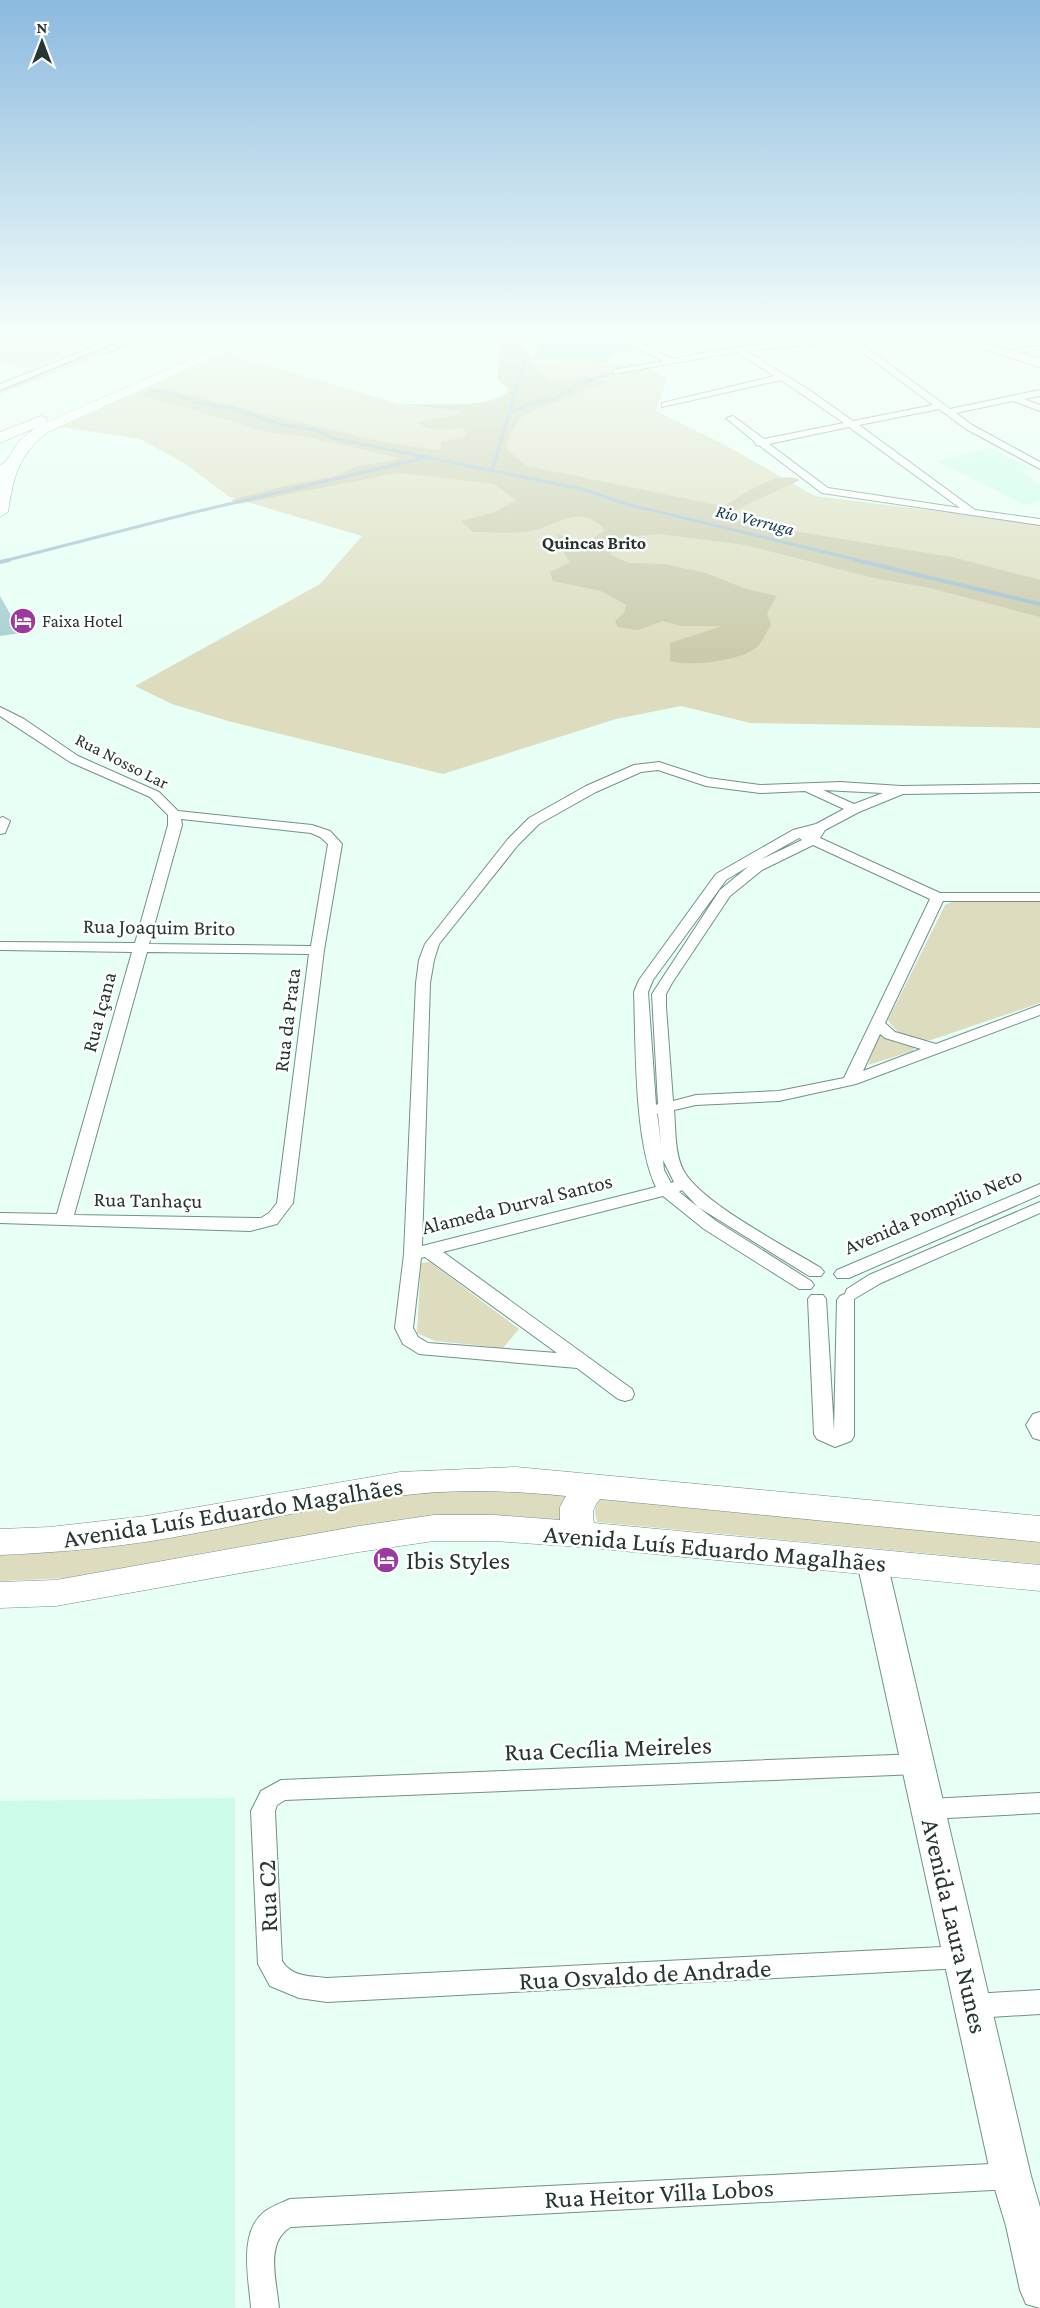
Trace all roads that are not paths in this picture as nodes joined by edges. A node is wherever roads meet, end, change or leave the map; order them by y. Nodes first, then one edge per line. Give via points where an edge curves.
1 (25, 443) edge
2 (760, 443) edge
3 (876, 443) edge
4 (996, 443) edge
5 (1040, 466) edge
6 (6, 468) edge
7 (0, 512) edge
8 (974, 512) junction
9 (1040, 522) edge
10 (0, 711) edge
11 (807, 788) junction
12 (1040, 788) edge
13 (901, 790) junction
14 (854, 809) junction
15 (174, 814) junction
16 (810, 833) junction
17 (335, 844) joint
18 (938, 897) junction
19 (1040, 897) edge
20 (0, 946) edge
21 (139, 948) junction
22 (317, 950) junction
23 (1040, 1010) edge
24 (877, 1023) junction
25 (938, 1048) junction
26 (850, 1082) junction
27 (667, 1107) junction
28 (648, 1110) junction
29 (686, 1184) junction
30 (1040, 1189) edge
31 (666, 1190) junction
32 (285, 1203) joint
33 (1040, 1207) edge
34 (0, 1218) edge
35 (64, 1221) junction
36 (420, 1252) junction
37 (843, 1274) junction
38 (812, 1286) junction
39 (850, 1296) junction
40 (582, 1362) junction
41 (625, 1394) dead end
42 (1040, 1419) edge
43 (1040, 1433) edge
44 (593, 1486) junction
45 (1040, 1530) edge
46 (580, 1534) junction
47 (0, 1542) edge
48 (872, 1562) junction
49 (1040, 1578) edge
50 (0, 1594) edge
51 (918, 1764) junction
52 (301, 1789) joint
53 (1040, 1803) edge
54 (929, 1809) junction
55 (962, 1957) junction
56 (327, 1990) joint
57 (1040, 2002) edge
58 (974, 2006) junction
59 (1011, 2176) junction
60 (1033, 2226) edge
61 (1040, 2290) edge
62 (265, 2308) edge

1 - 6 main road
2 - 8 street via 825,491
3 - 8 street
4 - 5 street
6 - 7 main road
8 - 9 street
10 - 15 street, Rua Nosso Lar via 73,758 150,791
11 - 13 street, Alameda Durval Santos
11 - 14 street
11 - 36 street, Alameda Durval Santos via 728,786 647,766 591,789 534,821 513,842 435,939 424,964
12 - 13 street
13 - 14 street
14 - 16 street
15 - 17 street, Rua Nosso Lar via 324,832
15 - 21 street, Rua Içana via 175,825
16 - 18 street
16 - 27 street via 725,893 659,994
16 - 28 street via 721,877 646,980 641,992
17 - 22 street, Rua da Prata
18 - 19 street
18 - 24 street
20 - 21 street, Rua Joaquim Brito
21 - 22 street, Rua Joaquim Brito
21 - 35 street, Rua Içana
22 - 32 street, Rua da Prata
23 - 25 street
24 - 25 street via 890,1035
24 - 26 street
25 - 26 street
26 - 27 street via 779,1096 696,1100
27 - 28 street
27 - 29 street via 670,1157
28 - 31 street via 656,1170
29 - 31 street, Alameda Durval Santos
29 - 38 street via 704,1203
30 - 37 street, Avenida Pompilio Neto
31 - 36 street, Alameda Durval Santos
31 - 38 street via 710,1226
32 - 35 street, Rua Tanhaçu via 279,1215 266,1223 250,1225
33 - 39 street, Avenida Pompilio Neto via 885,1274
34 - 35 street, Rua Tanhaçu
36 - 40 street
36 - 40 street via 404,1328 414,1345
37 - 38 street via 829,1270
37 - 39 street via 854,1286
38 - 39 street via 832,1302
38 - 39 street via 824,1434 835,1440 844,1436 843,1342
40 - 41 street
42 - 43 street via 1036,1425
44 - 45 main road, Avenida Luís Eduardo Magalhães
44 - 46 main road via 578,1500 574,1510
44 - 47 main road, Avenida Luís Eduardo Magalhães via 516,1479 455,1479 385,1486 119,1534
46 - 48 main road, Avenida Luís Eduardo Magalhães
46 - 50 main road, Avenida Luís Eduardo Magalhães via 434,1528 56,1593
48 - 49 main road, Avenida Luís Eduardo Magalhães
48 - 51 street, Avenida Laura Nunes
51 - 52 street, Rua Cecília Meireles
51 - 54 street, Avenida Laura Nunes
52 - 56 street, Rua C2 via 281,1790 269,1798 263,1811 270,1964 279,1978
53 - 54 street
54 - 55 street, Avenida Laura Nunes
55 - 56 street, Rua Osvaldo de Andrade
55 - 58 street, Avenida Laura Nunes
57 - 58 street
58 - 59 street, Avenida Laura Nunes
59 - 60 street, Avenida Laura Nunes
59 - 62 street, Rua Heitor Villa Lobos via 290,2213 275,2220 264,2233
60 - 61 street, Avenida Laura Nunes

